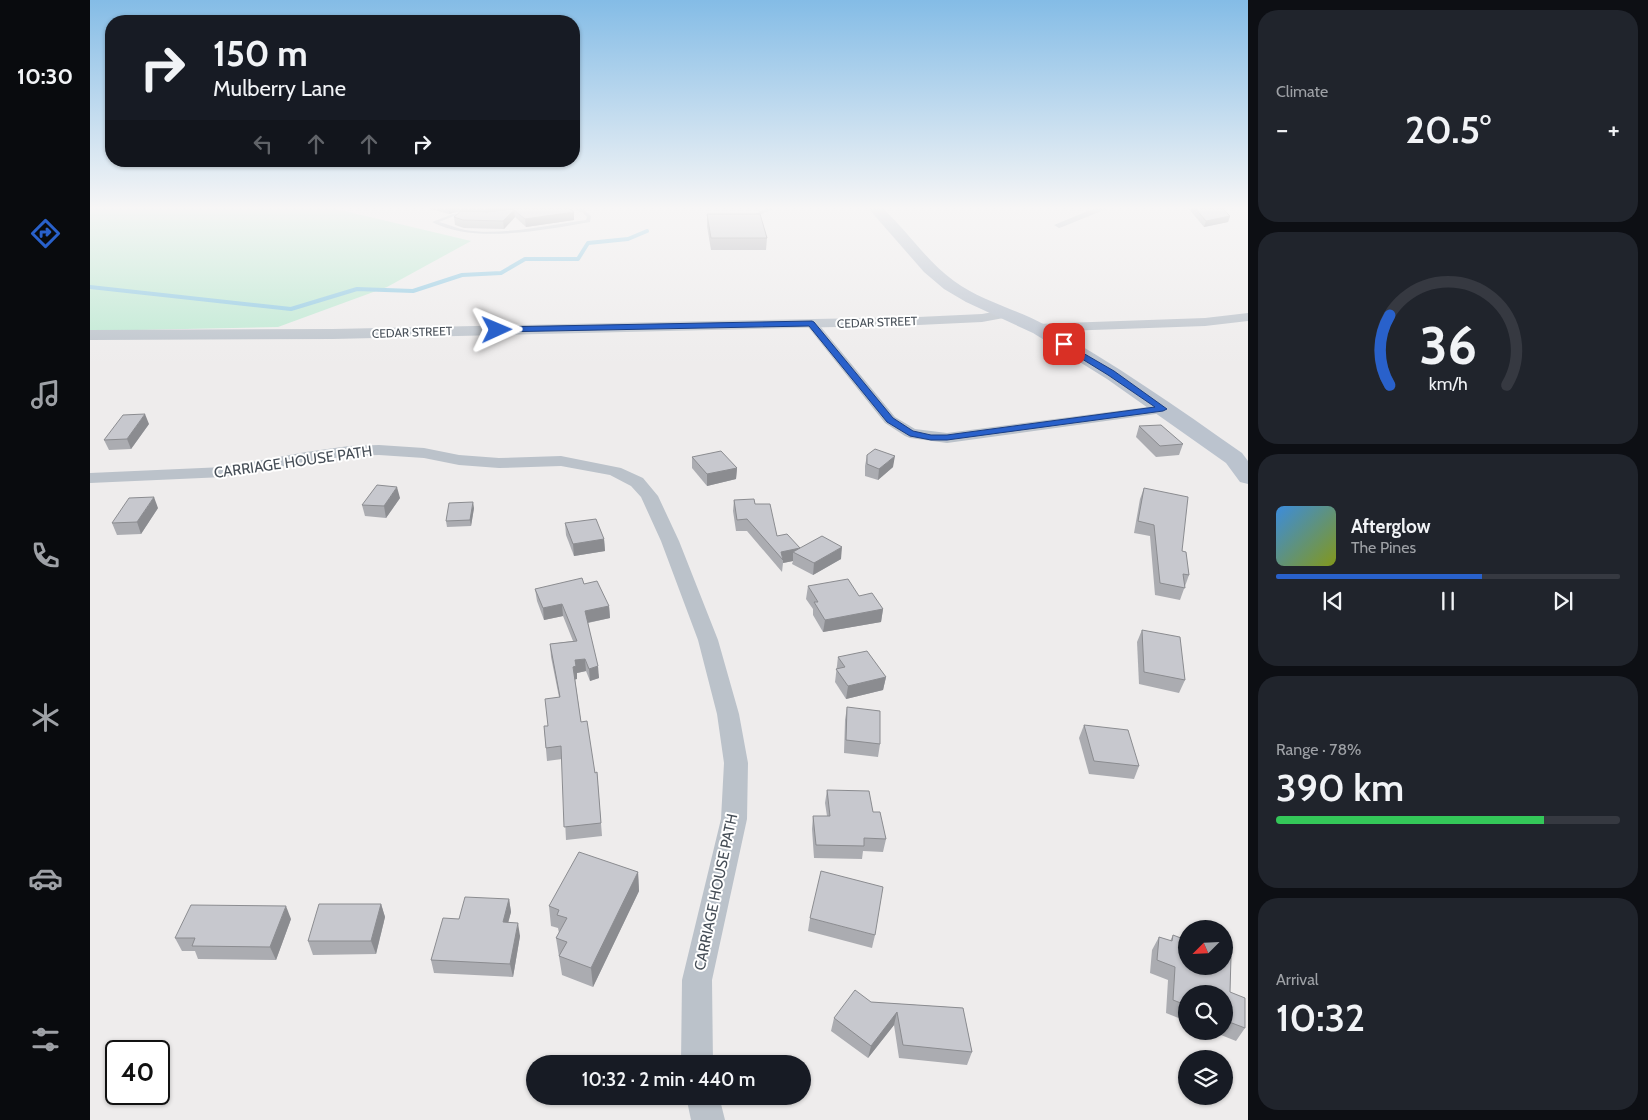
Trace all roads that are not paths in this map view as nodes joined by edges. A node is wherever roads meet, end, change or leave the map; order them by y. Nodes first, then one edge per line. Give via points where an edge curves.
1 (923, 260) edge
2 (1004, 314) junction
3 (1248, 317) edge
4 (812, 324) junction
5 (1036, 328) junction
6 (90, 335) edge
7 (1163, 409) junction
8 (1241, 460) edge
9 (1248, 476) edge
10 (90, 478) edge
11 (698, 1055) edge
12 (704, 1105) edge
13 (708, 1120) edge

1 - 2 main road via 937,276
2 - 4 street, CEDAR STREET
2 - 5 main road
3 - 5 street via 1206,322
4 - 6 street, CEDAR STREET via 333,334
4 - 7 street via 890,420 910,433 947,438
5 - 7 main road
7 - 8 main road
8 - 9 main road
10 - 11 street, CARRIAGE HOUSE PATH via 224,472 306,457 379,450 499,463 561,461 615,472 637,482 649,496 670,541 708,640 728,714 736,763 734,819 697,980
12 - 13 street

